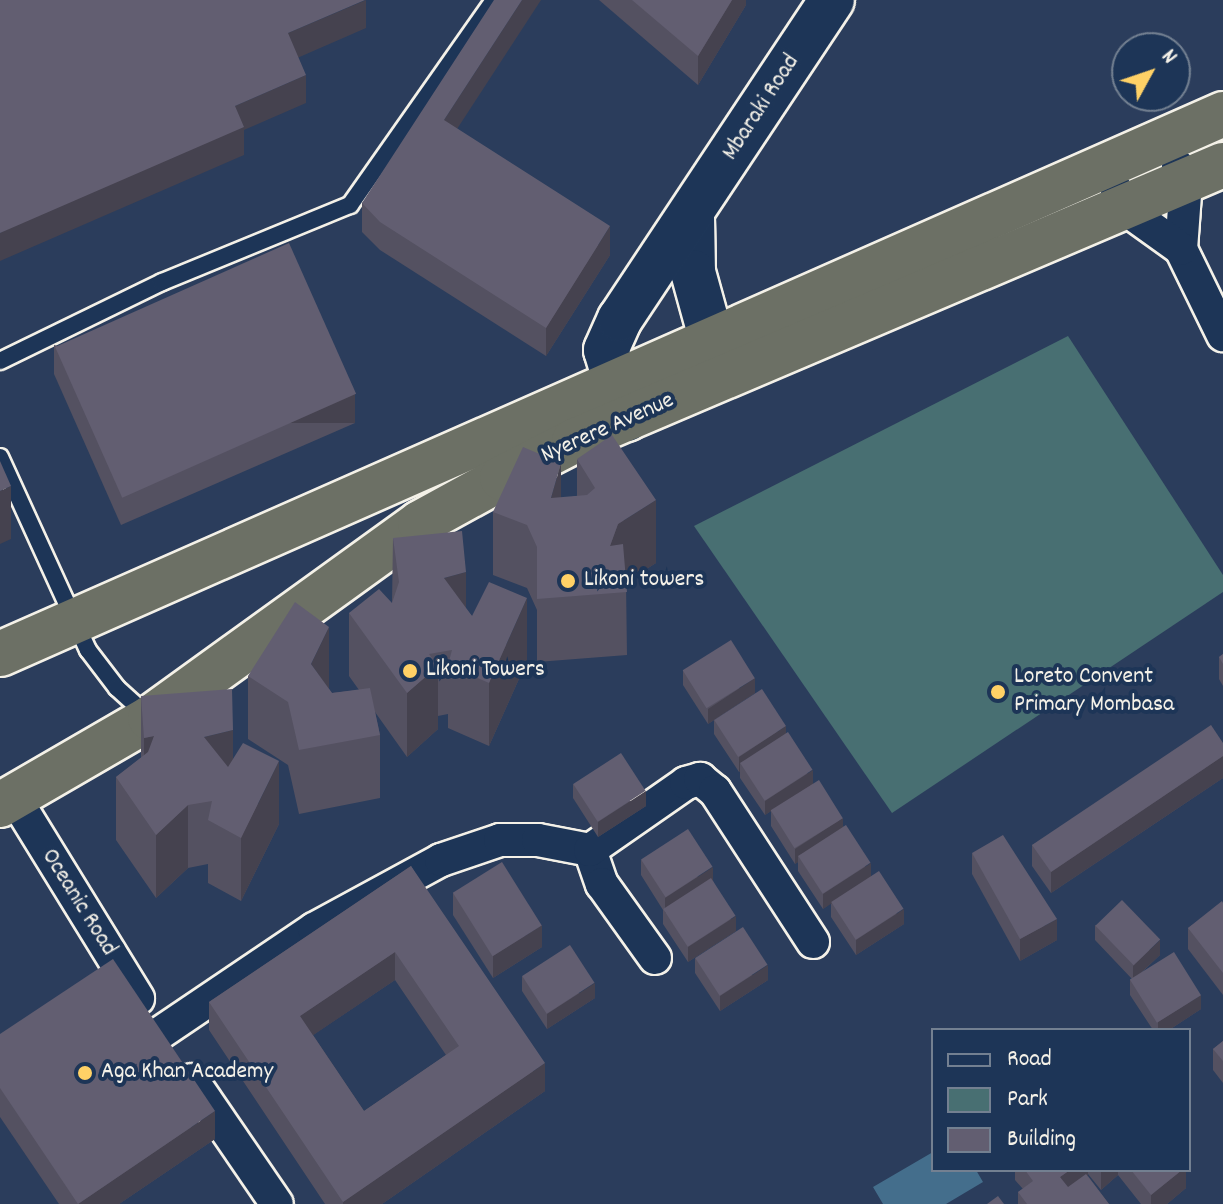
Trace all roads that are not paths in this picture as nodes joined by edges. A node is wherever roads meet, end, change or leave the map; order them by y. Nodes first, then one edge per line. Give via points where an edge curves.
1 (494, 0) edge
2 (832, 0) edge
3 (1223, 114) edge
4 (1169, 138) junction
5 (1108, 165) junction
6 (1204, 173) edge
7 (1124, 208) junction
8 (692, 217) junction
9 (1181, 249) junction
10 (1223, 335) edge
11 (718, 359) junction
12 (0, 361) edge
13 (622, 401) junction
14 (0, 457) edge
15 (71, 619) junction
16 (0, 654) edge
17 (150, 718) junction
18 (8, 803) edge
19 (590, 850) junction
20 (813, 942) dead end
21 (655, 958) dead end
22 (160, 1033) junction
23 (277, 1204) edge

1 - 12 lane via 350,205 162,282
2 - 8 main road, Mbaraki Road
3 - 4 highway, Nyerere Avenue
4 - 5 highway, Nyerere Avenue
4 - 6 street
5 - 7 street
5 - 11 highway, Nyerere Avenue
6 - 7 highway, Nyerere Avenue
6 - 9 street
7 - 9 street
7 - 11 highway, Nyerere Avenue
8 - 11 main road via 693,272
8 - 13 main road, Mbaraki Road via 637,289 606,350
9 - 10 street
11 - 13 highway, Nyerere Avenue
13 - 15 highway, Nyerere Avenue
13 - 17 highway, Nyerere Avenue via 526,465 420,523
14 - 15 lane
15 - 16 highway, Nyerere Avenue
15 - 17 lane via 117,688
17 - 18 highway, Nyerere Avenue
18 - 22 street, Oceanic Road
19 - 20 street via 686,783 700,779 715,791
19 - 21 street via 602,884
19 - 22 street via 538,840 500,840 441,860 314,929
22 - 23 street, Oceanic Road

